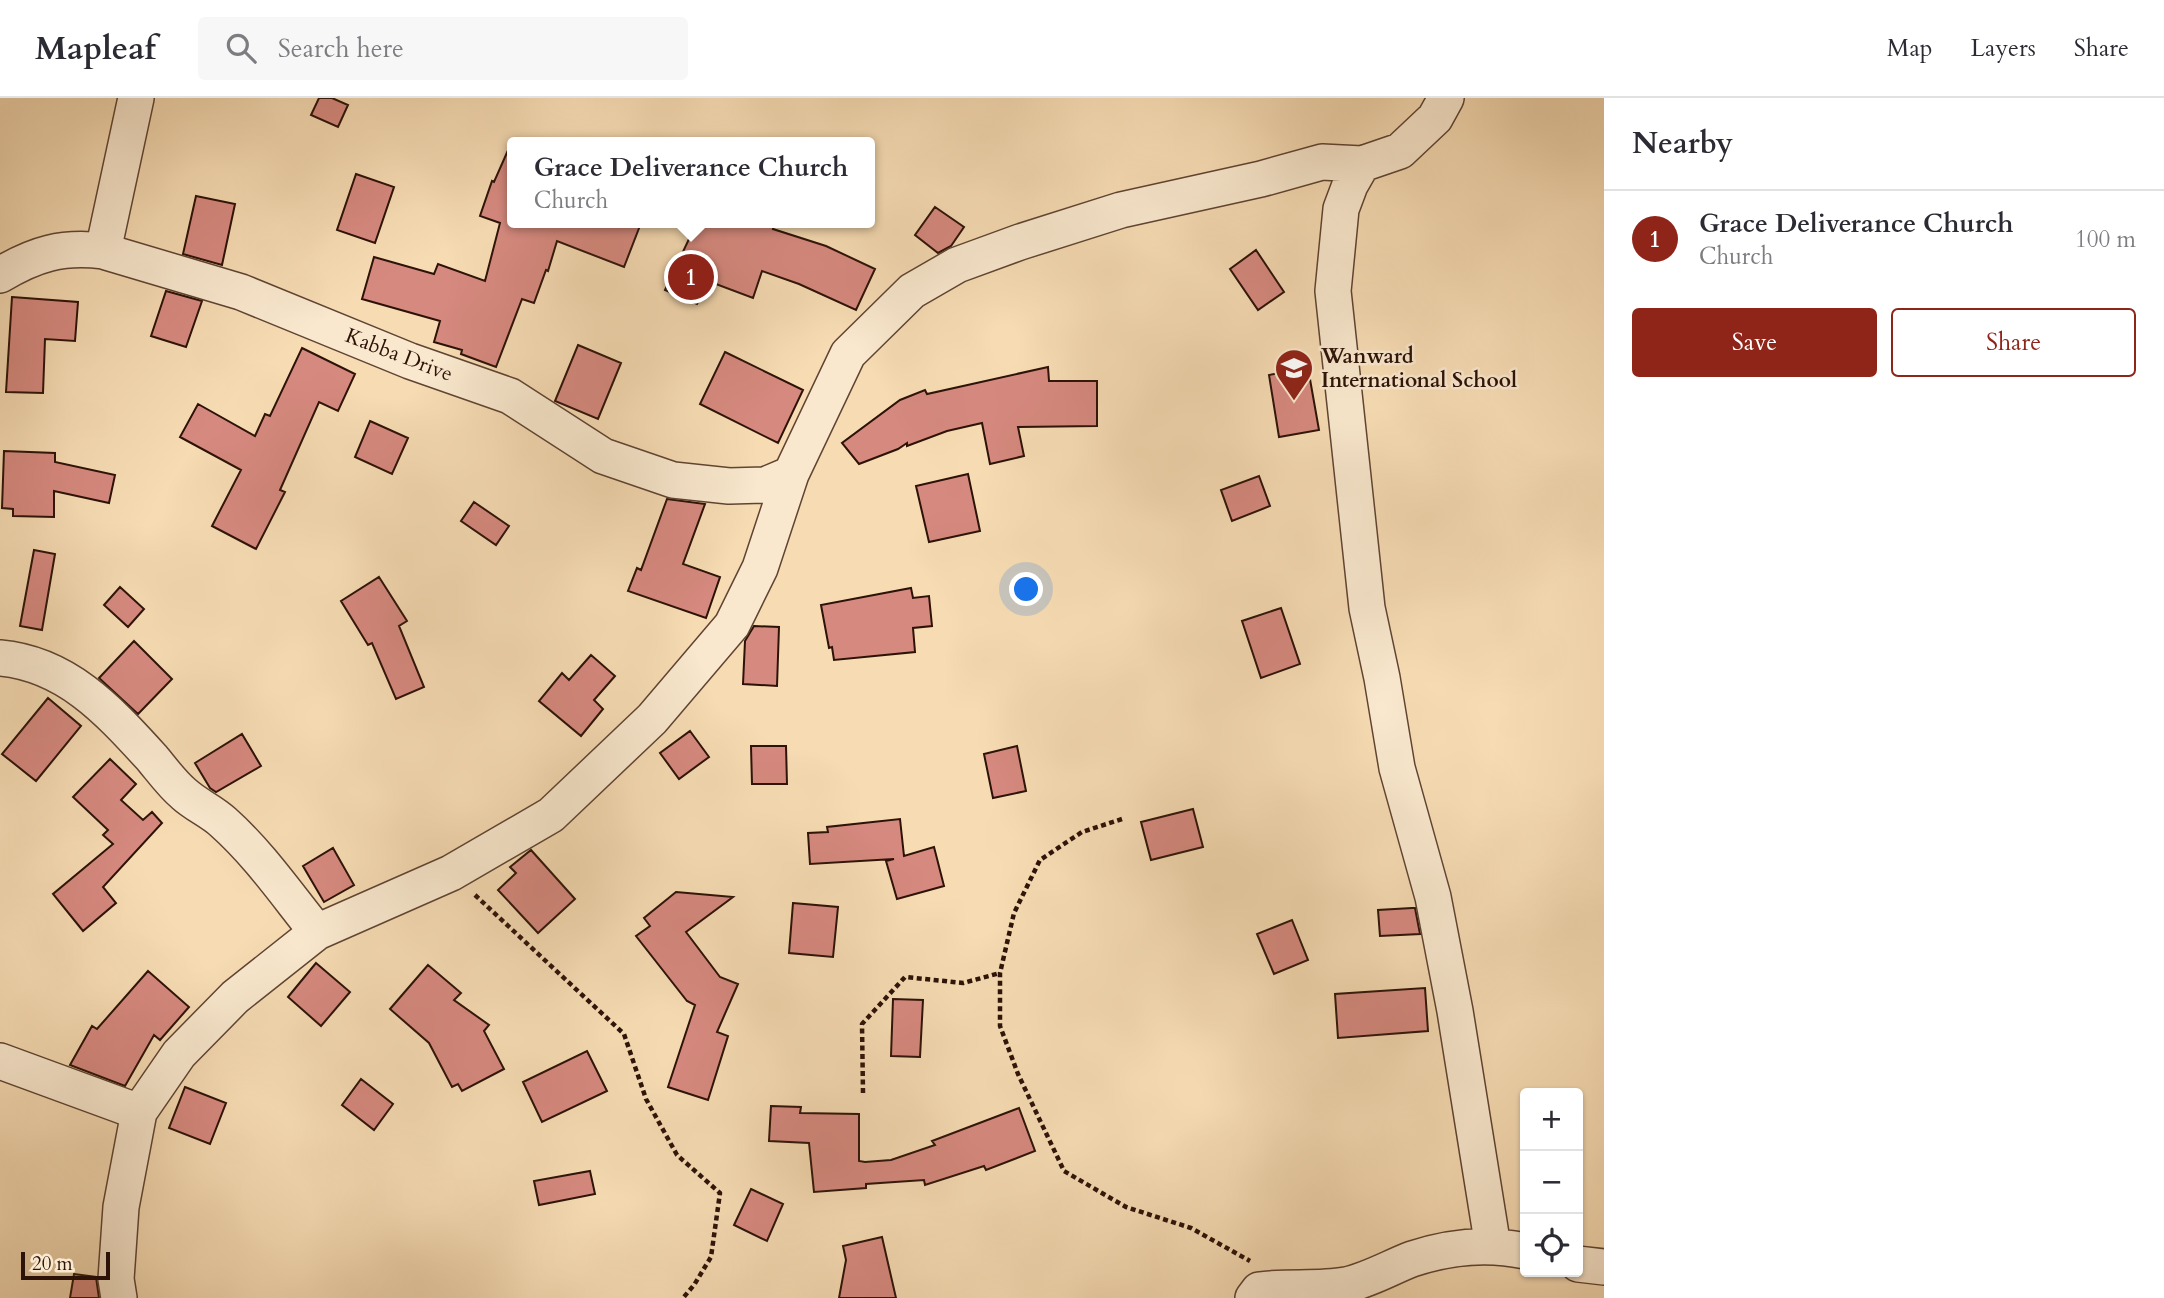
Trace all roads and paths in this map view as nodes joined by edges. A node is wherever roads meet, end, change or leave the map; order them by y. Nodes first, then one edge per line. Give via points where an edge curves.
1 (136, 98) edge
2 (1446, 98) edge
3 (1362, 164) junction
4 (103, 251) junction
5 (0, 275) edge
6 (790, 474) junction
7 (0, 658) edge
8 (1122, 819) dead end
9 (451, 873) junction
10 (317, 932) junction
11 (1000, 973) junction
12 (0, 1061) edge
13 (863, 1093) dead end
14 (139, 1112) junction
15 (1509, 1249) edge
16 (1583, 1265) edge
17 (1604, 1267) edge
18 (1268, 1292) edge
19 (119, 1298) edge
20 (683, 1298) edge

1 - 4 street
2 - 3 street via 1435,118 1400,151
3 - 6 street via 1322,162 1121,210 957,265 912,291 848,354
3 - 15 street via 1341,209 1333,292 1367,608 1397,768 1433,897
4 - 5 street, Kabba Drive via 46,252
4 - 6 street, Kabba Drive via 241,292 510,396 603,456 673,480 765,485
6 - 9 street via 760,568 732,625 670,698 551,815
7 - 10 street via 48,668 82,689 125,728 184,794 222,820 256,855
8 - 11 path via 1082,832 1040,860 1014,913
9 - 10 street
9 - 20 path via 624,1034 646,1099 677,1155 720,1194 711,1257
10 - 14 street via 235,997 178,1054
11 - 13 path via 963,983 905,977 862,1024
11 - 18 path via 1000,1026 1064,1171 1126,1208 1191,1228 1242,1256
12 - 14 street
14 - 19 street via 121,1207
15 - 18 street via 1455,1248 1346,1284
16 - 17 street

